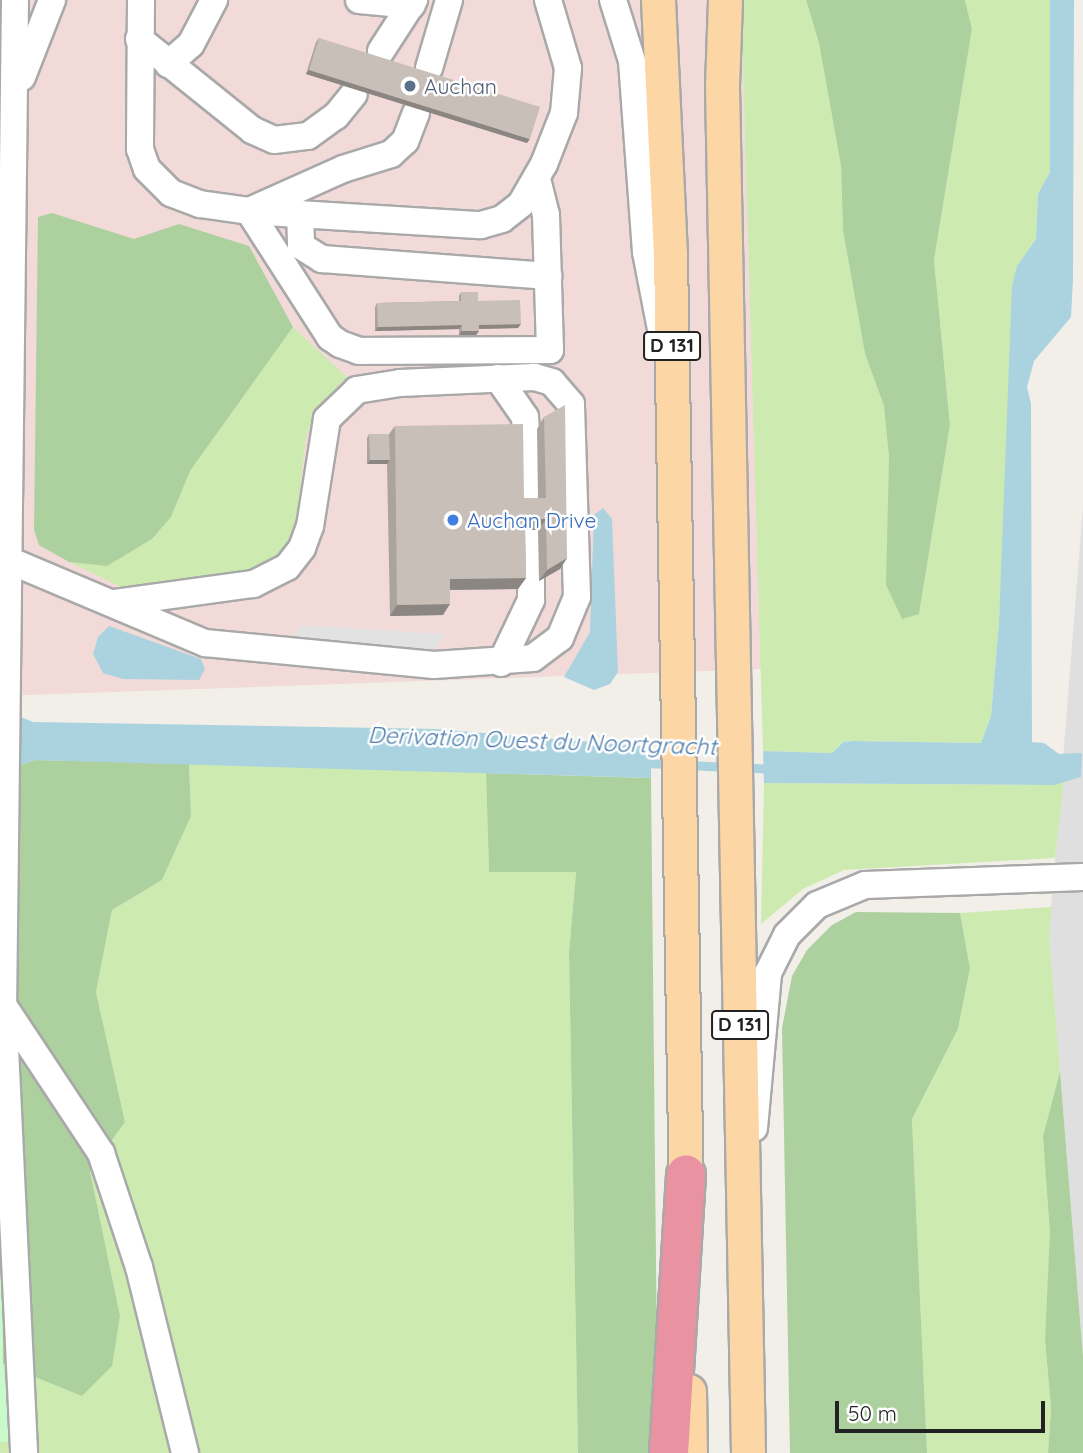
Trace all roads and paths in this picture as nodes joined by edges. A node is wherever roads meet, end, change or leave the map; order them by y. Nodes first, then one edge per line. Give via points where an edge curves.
1 (15, 0) edge
2 (52, 0) edge
3 (141, 0) edge
4 (214, 0) edge
5 (359, 0) edge
6 (449, 0) edge
7 (548, 0) edge
8 (613, 0) edge
9 (658, 0) edge
10 (725, 0) edge
11 (413, 3) edge
12 (139, 39) junction
13 (381, 51) dead end
14 (168, 64) junction
15 (429, 68) dead end
16 (9, 88) edge
17 (354, 94) edge
18 (416, 113) edge
19 (537, 179) junction
20 (249, 211) junction
21 (300, 214) junction
22 (548, 276) junction
23 (498, 378) junction
24 (674, 397) junction
25 (531, 503) edge
26 (531, 537) edge
27 (6, 559) junction
28 (115, 604) junction
29 (501, 663) junction
30 (1083, 877) edge
31 (3, 1004) junction
32 (686, 1175) junction
33 (744, 1235) junction
34 (24, 1453) edge
35 (185, 1453) edge
36 (669, 1453) edge
37 (690, 1453) edge
38 (748, 1453) edge

1 - 16 street
2 - 16 street
3 - 12 street
4 - 14 street via 191,44
5 - 11 street
6 - 15 street
7 - 19 street via 569,82 564,113
8 - 24 street via 632,61 646,251
9 - 24 main road, D 131
10 - 33 main road, D 131 via 722,64
11 - 13 street
12 - 14 street
12 - 20 street via 139,137 147,169 162,187 184,199
14 - 17 street via 252,130 274,140 308,136 336,116
16 - 27 street
18 - 20 street via 405,141 391,154 343,169
19 - 21 street via 512,213 481,225
19 - 22 street via 546,215
20 - 21 street
20 - 22 street via 330,337 349,349 550,350
21 - 22 street via 301,246 322,259
23 - 25 street via 525,417
23 - 28 street via 357,390 340,401 327,419 310,526 302,548 287,566 253,584
23 - 29 street via 543,379 559,388 571,404 577,597 567,628 551,647 533,657
24 - 32 main road, D 131
26 - 29 street via 531,600
27 - 28 street
27 - 31 street
28 - 29 street via 192,639 223,646 434,665
30 - 33 street via 865,885 827,898 794,924 768,973
31 - 34 street
31 - 35 street via 101,1153 139,1267
32 - 36 highway
32 - 37 main road, D 131
33 - 38 main road, D 131

